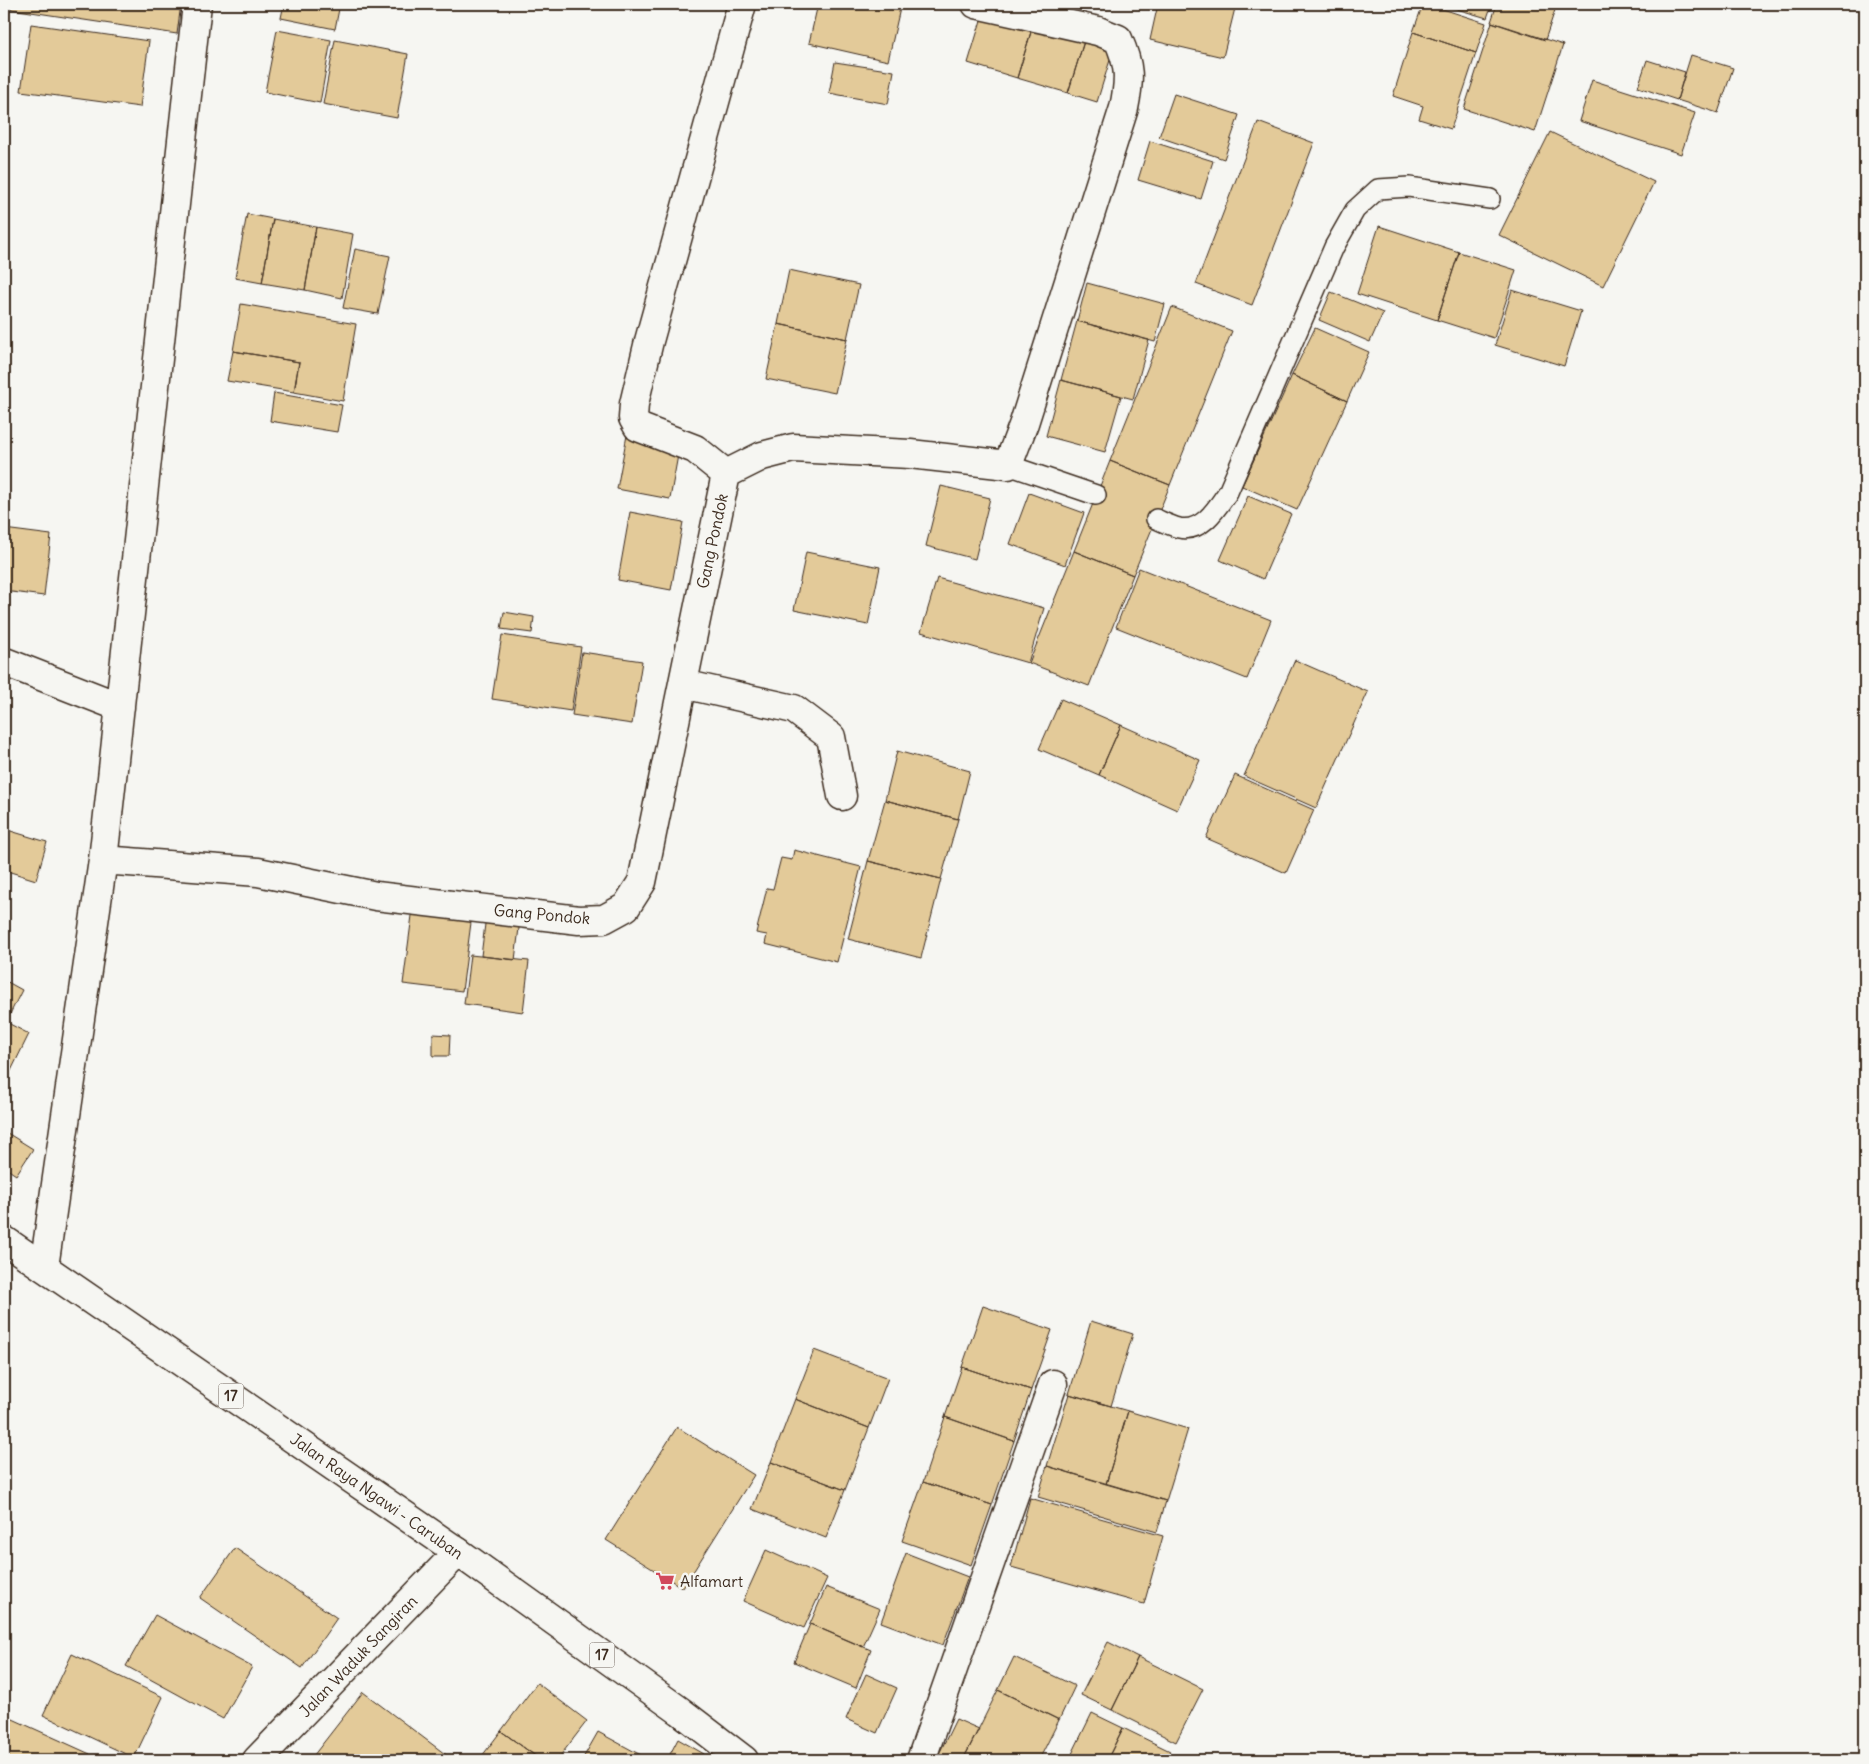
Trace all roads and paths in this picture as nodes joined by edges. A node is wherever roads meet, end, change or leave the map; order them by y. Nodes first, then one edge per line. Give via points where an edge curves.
1 (197, 4) edge
2 (742, 4) edge
3 (976, 4) edge
4 (1490, 199) dead end
5 (1008, 465) junction
6 (726, 474) junction
7 (1096, 495) dead end
8 (1156, 519) dead end
9 (5, 662) dead end
10 (683, 684) junction
11 (120, 707) junction
12 (842, 796) dead end
13 (103, 860) junction
14 (4, 1240) edge
15 (44, 1267) junction
16 (1053, 1384) dead end
17 (458, 1552) junction
18 (257, 1760) edge
19 (744, 1760) edge
20 (922, 1760) edge

1 - 11 main road
2 - 6 main road via 649,341 633,418 638,427 695,449
3 - 5 main road via 1098,31 1118,39 1127,59 1129,85 1024,423
4 - 8 lane via 1408,187 1378,189 1355,210 1334,247 1228,492 1212,515 1195,527 1180,528
5 - 6 main road via 910,454 793,448 762,456
5 - 7 lane
6 - 10 main road, Gang Pondok
9 - 11 main road
10 - 12 main road via 794,709 831,737
10 - 13 main road, Gang Pondok via 642,882 626,907 604,919 579,920 376,896 258,872
11 - 13 main road
13 - 15 main road
14 - 15 main road, Jalan Raya Ngawi - Caruban / 17
15 - 17 main road, Jalan Raya Ngawi - Caruban / 17
16 - 20 main road
17 - 18 main road, Jalan Waduk Sangiran
17 - 19 main road, Jalan Raya Ngawi - Caruban / 17

